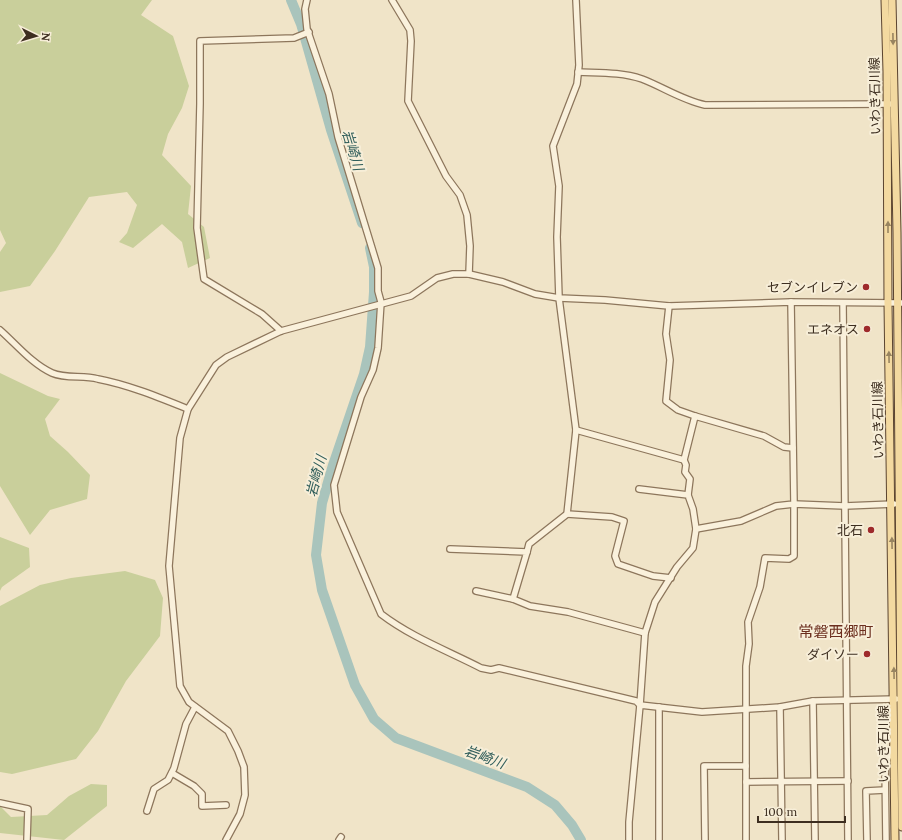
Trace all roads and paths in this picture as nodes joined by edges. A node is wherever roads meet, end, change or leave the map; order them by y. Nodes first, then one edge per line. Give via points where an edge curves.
1 (307, 0) edge
2 (392, 0) edge
3 (576, 0) edge
4 (884, 0) edge
5 (892, 0) edge
6 (308, 32) junction
7 (578, 72) junction
8 (891, 104) junction
9 (469, 274) junction
10 (559, 298) junction
11 (791, 302) junction
12 (379, 303) junction
13 (843, 303) junction
14 (888, 303) junction
15 (900, 303) edge
16 (669, 306) junction
17 (0, 330) edge
18 (281, 331) junction
19 (188, 409) junction
20 (695, 416) junction
21 (576, 430) junction
22 (794, 448) junction
23 (684, 460) junction
24 (639, 489) dead end
25 (688, 495) junction
26 (898, 504) edge
27 (792, 505) junction
28 (845, 506) junction
29 (567, 514) junction
30 (696, 529) junction
31 (450, 549) dead end
32 (527, 552) junction
33 (670, 578) junction
34 (476, 591) dead end
35 (513, 599) junction
36 (645, 633) junction
37 (899, 698) edge
38 (847, 700) junction
39 (813, 702) junction
40 (640, 705) junction
41 (195, 707) junction
42 (659, 707) junction
43 (780, 707) junction
44 (747, 710) junction
45 (900, 744) edge
46 (746, 766) junction
47 (172, 773) junction
48 (848, 781) junction
49 (746, 782) junction
50 (781, 782) junction
51 (814, 782) junction
52 (885, 790) junction
53 (0, 803) edge
54 (226, 805) dead end
55 (147, 811) dead end
56 (898, 824) edge
57 (902, 827) edge
58 (27, 840) edge
59 (226, 840) edge
60 (629, 840) edge
61 (659, 840) edge
62 (705, 840) edge
63 (746, 840) edge
64 (782, 840) edge
65 (815, 840) edge
66 (848, 840) edge
67 (867, 840) edge
68 (886, 840) edge
69 (895, 840) edge

1 - 6 street
2 - 9 street via 410,30 408,101 446,176 460,195 467,215
3 - 7 street
4 - 8 main road, いわき石川線
5 -> 8 main road, いわき石川線
6 - 12 street via 329,94 338,137 374,251 378,268
6 - 18 street via 294,38 200,42 197,228 204,279 262,314
7 - 8 street via 620,73 642,79 692,102 705,105
7 - 10 street via 573,98 553,146 559,186
14 -> 8 main road, いわき石川線
8 - 15 main road, いわき石川線
9 - 10 street via 503,282 535,294
9 - 12 street via 437,278 411,296
10 - 16 street
10 - 21 street
11 - 13 street
11 - 16 street
11 - 22 street
12 - 18 street
12 - 40 street via 378,348 373,370 361,397 334,485 337,512 381,614 416,636 481,668 499,668 636,701
13 - 14 street
13 - 28 street
14 - 15 street
26 -> 14 main road, いわき石川線
15 - 26 main road, いわき石川線
16 - 20 street via 666,334 670,360 666,401 678,410
17 - 19 street via 27,355 52,373 97,378 147,392
18 - 19 street via 216,365
19 - 41 street via 180,438 169,566 180,686 188,702
20 - 22 street via 759,434 784,447
20 - 23 street
21 - 23 street
21 - 29 street
22 - 27 street
23 - 25 street via 685,472 690,479
24 - 25 street
25 - 30 street
26 - 28 street
26 - 37 main road, いわき石川線
27 - 28 street
27 - 30 street via 776,506 741,521
27 - 44 street via 792,557 765,558 760,587 748,622
28 - 38 street
29 - 32 street via 529,544
29 - 33 street via 612,517 624,521 615,556 618,564 653,576
30 - 33 street via 693,548
31 - 32 street
32 - 35 street
33 - 36 street via 655,602
34 - 35 street
35 - 36 street via 530,606 568,612
36 - 40 street
37 - 38 street
37 - 45 main road, いわき石川線
38 - 39 street
38 - 48 street
39 - 43 street
39 - 51 street
40 - 42 street
40 - 60 street
41 - 47 street via 186,724
41 - 59 street via 228,731 244,767 245,795 240,814
42 - 44 street via 702,712
42 - 61 street
43 - 44 street
43 - 50 street
44 - 46 street
45 - 52 street via 885,764
45 - 56 main road, いわき石川線
46 - 49 street
46 - 62 street via 704,766
47 - 54 street via 202,794 202,806
47 - 55 street via 168,780 154,789
48 - 51 street
48 - 66 street
49 - 50 street
49 - 63 street
50 - 51 street
50 - 64 street
51 - 65 street
52 - 67 street via 866,791
52 - 68 street
53 - 58 street via 28,809
56 - 57 main road, いわき石川線
56 - 69 main road, いわき石川線

